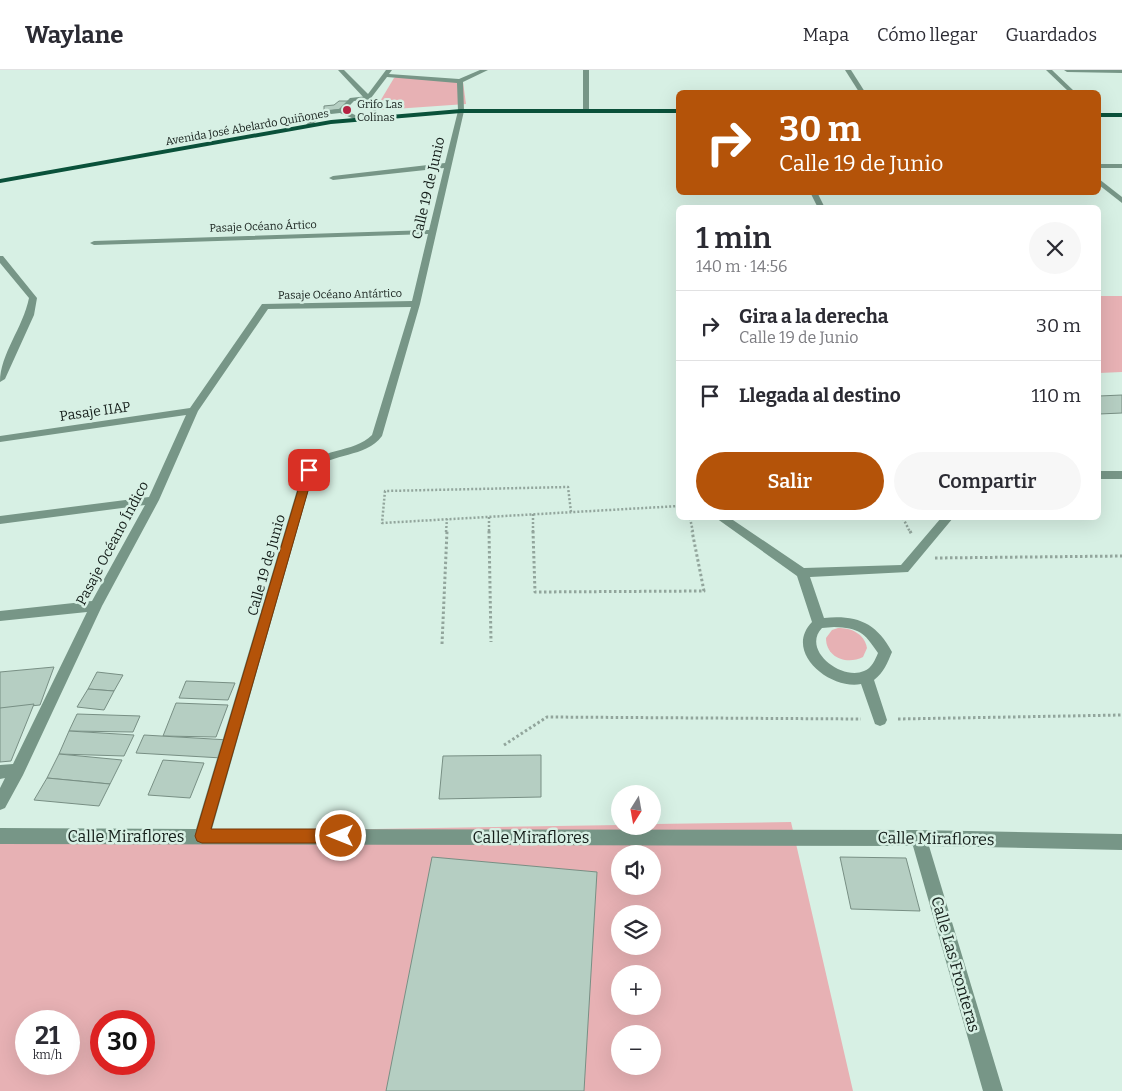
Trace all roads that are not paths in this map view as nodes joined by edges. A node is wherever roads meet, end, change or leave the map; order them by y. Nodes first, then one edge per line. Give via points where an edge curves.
1 (341, 70) edge
2 (486, 70) edge
3 (586, 70) edge
4 (848, 70) edge
5 (1049, 70) edge
6 (1067, 70) edge
7 (1122, 71) edge
8 (386, 72) edge
9 (460, 81) junction
10 (861, 90) edge
11 (1070, 90) edge
12 (368, 98) junction
13 (341, 110) junction
14 (461, 111) junction
15 (586, 111) junction
16 (676, 111) edge
17 (1101, 115) edge
18 (1122, 115) edge
19 (376, 118) junction
20 (361, 120) junction
21 (308, 126) junction
22 (448, 165) junction
23 (1101, 166) edge
24 (1122, 166) edge
25 (333, 178) dead end
26 (0, 181) edge
27 (1101, 183) edge
28 (1122, 201) edge
29 (432, 232) junction
30 (94, 243) dead end
31 (0, 258) edge
32 (416, 304) junction
33 (265, 306) joint
34 (0, 379) edge
35 (193, 411) junction
36 (0, 439) edge
37 (1101, 475) edge
38 (1122, 475) edge
39 (153, 500) junction
40 (0, 520) edge
41 (725, 520) edge
42 (944, 520) edge
43 (802, 573) junction
44 (96, 606) junction
45 (0, 616) edge
46 (819, 623) junction
47 (866, 678) junction
48 (880, 720) road end
49 (18, 770) junction
50 (0, 772) edge
51 (0, 803) edge
52 (0, 836) edge
53 (202, 836) junction
54 (919, 838) junction
55 (1122, 842) edge
56 (993, 1091) edge

1 - 12 street
2 - 9 street
3 - 15 street
4 - 10 street
5 - 11 street
6 - 7 street
8 - 9 street
8 - 12 street
9 - 14 street, Calle 19 de Junio
12 - 13 street via 352,99
12 - 19 street
13 - 20 street
13 - 21 street via 320,113
14 - 15 main road, Avenida José Abelardo Quiñones
14 - 19 main road, Avenida José Abelardo Quiñones
14 - 22 street, Calle 19 de Junio
15 - 16 main road, Avenida José Abelardo Quiñones
17 - 18 main road
19 - 20 main road, Avenida José Abelardo Quiñones
20 - 21 main road, Avenida José Abelardo Quiñones
21 - 26 main road, Avenida José Abelardo Quiñones
22 - 25 street
22 - 29 street, Calle 19 de Junio
23 - 24 street
27 - 28 street
29 - 30 street, Pasaje Océano Ártico
29 - 32 street, Calle 19 de Junio
31 - 34 street via 33,298 30,315
32 - 33 street, Pasaje Océano Antártico
32 - 53 street, Calle 19 de Junio via 378,436 370,444 318,461 309,470
33 - 35 street, Pasaje Océano Índico
35 - 36 street, Pasaje IIAP
35 - 39 street, Pasaje Océano Índico
37 - 38 street
39 - 40 street
39 - 44 street, Pasaje Océano Índico
41 - 43 street
42 - 43 street via 904,569
43 - 46 street
44 - 45 street
44 - 49 street, Pasaje Océano Índico
46 - 47 street via 810,634 809,647 816,660 830,672 847,678
46 - 47 street via 858,623 874,636 885,652 879,668
47 - 48 street
49 - 50 street
49 - 51 street, Pasaje Océano Índico
52 - 53 street, Calle Miraflores
53 - 54 street, Calle Miraflores
54 - 55 street, Calle Miraflores
54 - 56 street, Calle Las Fronteras

